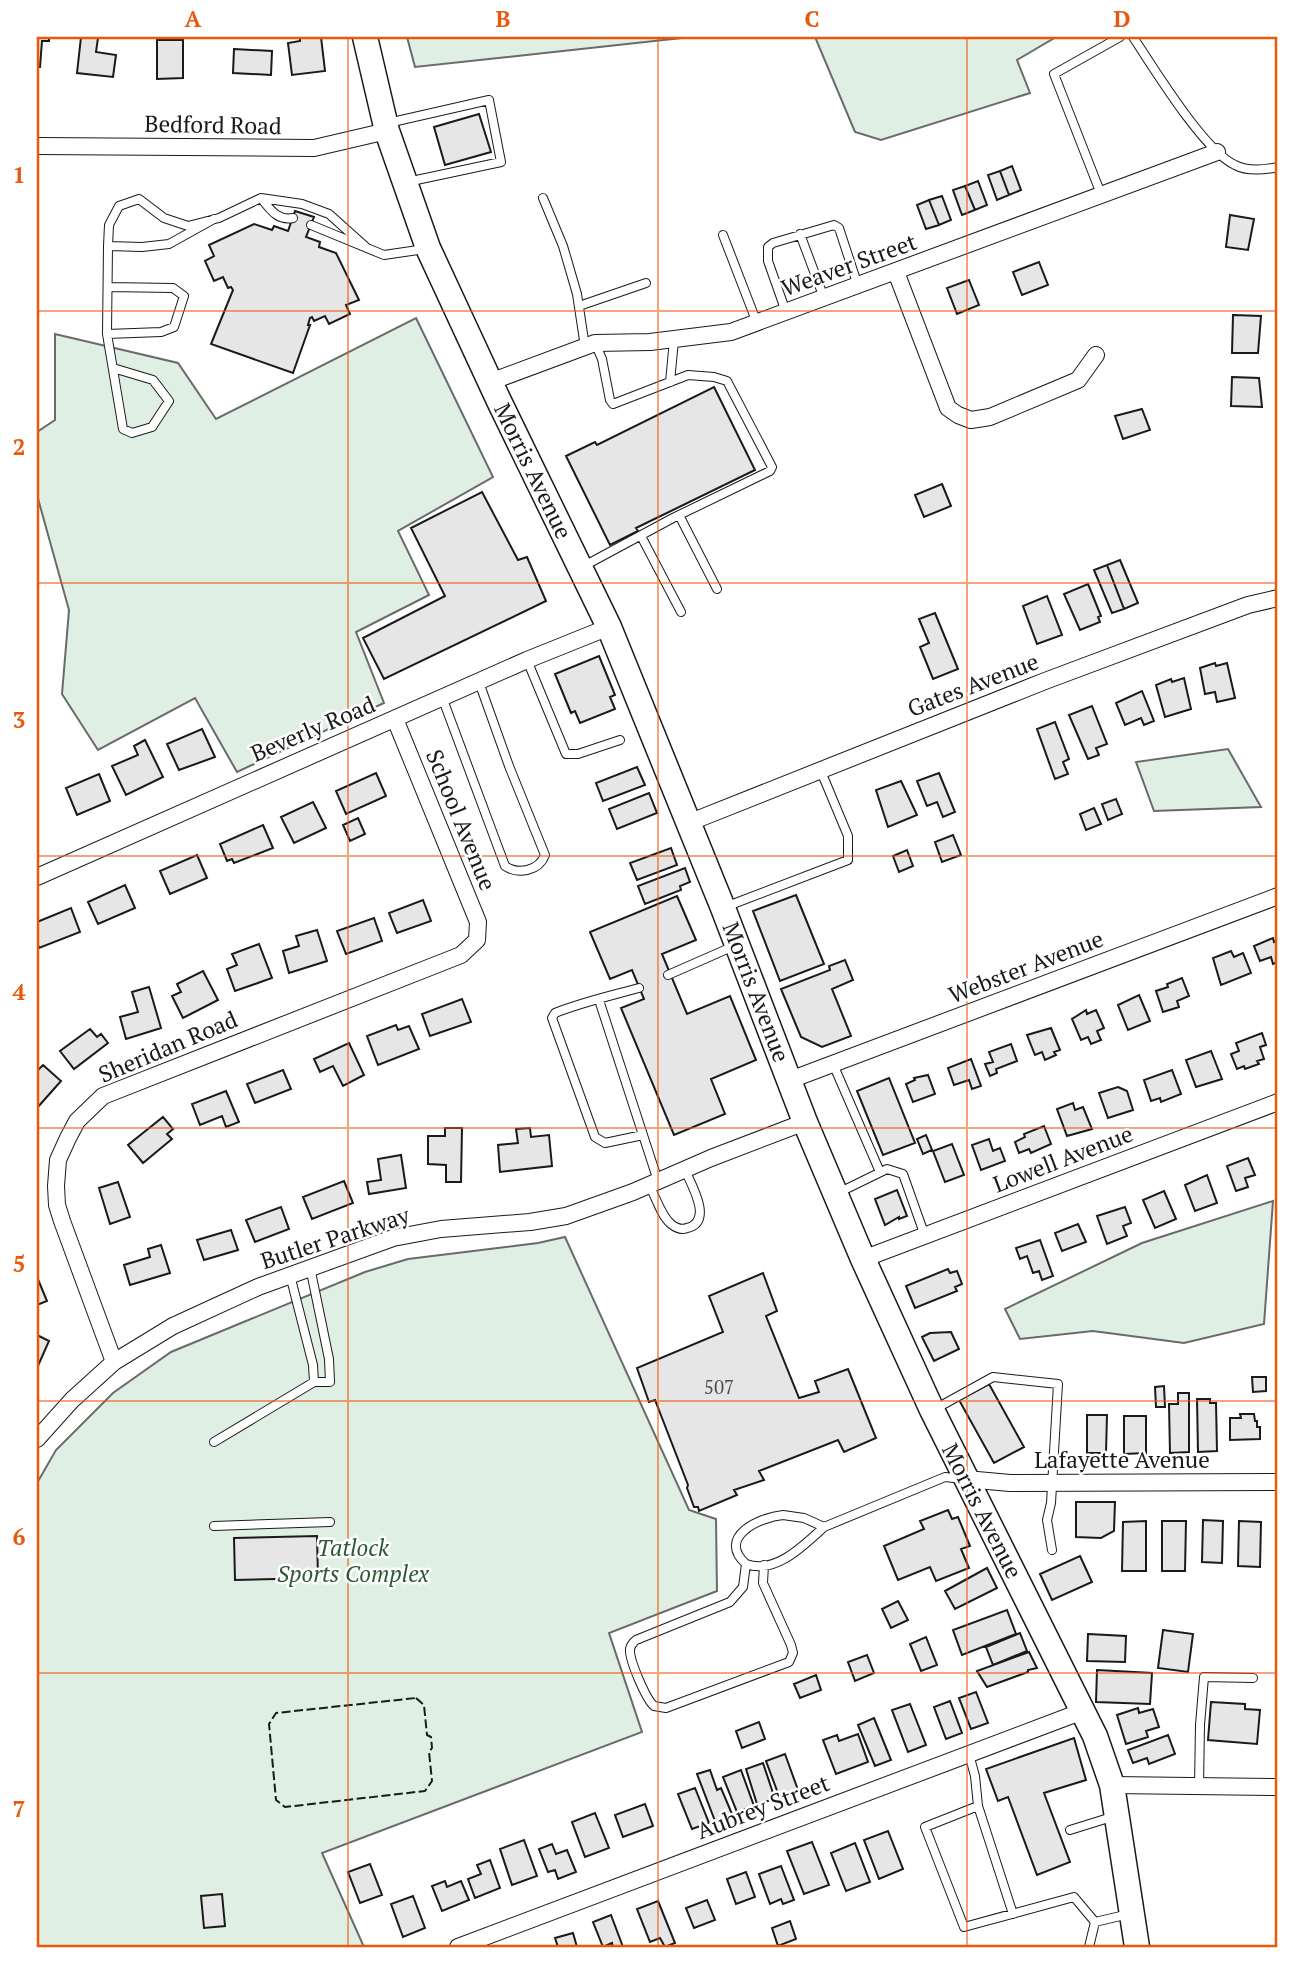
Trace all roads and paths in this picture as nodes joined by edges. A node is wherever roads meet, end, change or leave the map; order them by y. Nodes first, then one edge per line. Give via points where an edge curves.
1 (365, 37) edge
2 (1120, 37) edge
3 (1133, 37) edge
4 (386, 127) junction
5 (37, 146) edge
6 (1217, 152) junction
7 (1278, 167) edge
8 (404, 183) junction
9 (1101, 194) junction
10 (261, 198) junction
11 (543, 198) dead end
12 (293, 218) dead end
13 (214, 219) junction
14 (311, 225) dead end
15 (723, 234) dead end
16 (800, 234) junction
17 (108, 246) junction
18 (367, 248) junction
19 (428, 248) junction
20 (896, 272) junction
21 (646, 283) dead end
22 (858, 286) junction
23 (108, 287) junction
24 (824, 298) junction
25 (579, 306) junction
26 (786, 312) junction
27 (757, 323) junction
28 (107, 334) junction
29 (674, 340) junction
30 (590, 345) junction
31 (1096, 355) dead end
32 (113, 368) junction
33 (490, 382) junction
34 (670, 382) junction
35 (679, 515) junction
36 (641, 536) junction
37 (579, 568) junction
38 (717, 589) dead end
39 (1278, 598) edge
40 (681, 612) dead end
41 (609, 628) junction
42 (527, 660) junction
43 (479, 681) junction
44 (442, 697) junction
45 (395, 719) junction
46 (620, 740) dead end
47 (820, 769) junction
48 (688, 823) junction
49 (37, 877) edge
50 (1278, 896) edge
51 (723, 908) junction
52 (477, 940) joint
53 (737, 945) junction
54 (668, 975) dead end
55 (639, 988) dead end
56 (599, 1000) junction
57 (833, 1064) junction
58 (790, 1080) junction
59 (1278, 1102) edge
60 (805, 1122) junction
61 (643, 1135) junction
62 (685, 1170) junction
63 (880, 1172) junction
64 (654, 1183) junction
65 (836, 1194) junction
66 (925, 1236) junction
67 (863, 1259) junction
68 (310, 1267) junction
69 (290, 1275) junction
70 (114, 1362) junction
71 (314, 1382) junction
72 (932, 1410) junction
73 (40, 1430) edge
74 (214, 1442) dead end
75 (966, 1479) junction
76 (1278, 1482) edge
77 (1052, 1483) junction
78 (330, 1522) dead end
79 (214, 1526) dead end
80 (824, 1527) junction
81 (1052, 1550) dead end
82 (746, 1564) junction
83 (764, 1565) junction
84 (1253, 1678) dead end
85 (1083, 1711) junction
86 (969, 1753) junction
87 (1112, 1785) junction
88 (1199, 1786) junction
89 (1278, 1787) edge
90 (978, 1806) junction
91 (1118, 1815) junction
92 (1070, 1830) dead end
93 (1132, 1913) junction
94 (1013, 1914) junction
95 (1095, 1922) junction
96 (458, 1947) edge
97 (1088, 1947) edge
98 (1137, 1947) edge

1 - 4 main road, Morris Avenue
2 - 9 lane via 1054,74
3 - 6 lane
4 - 5 street, Bedford Road via 314,148
4 - 8 main road, Morris Avenue
4 - 8 lane via 489,100 501,162
6 - 7 lane via 1247,169
6 - 9 street, Weaver Street
8 - 19 main road, Morris Avenue
9 - 20 street, Weaver Street
10 - 12 lane via 273,214
10 - 13 lane
10 - 18 lane via 302,204 329,214
11 - 25 lane via 563,246
13 - 17 lane via 169,244
13 - 17 lane via 188,226 164,218 139,199 118,206 109,225
14 - 18 lane
15 - 27 lane
16 - 22 lane via 828,225 839,228
16 - 24 lane
16 - 26 lane via 768,247
17 - 23 lane
18 - 19 lane via 384,255
19 - 33 main road, Morris Avenue
20 - 22 street, Weaver Street
20 - 31 street via 948,408 958,415 971,420 990,417 1078,380
21 - 25 lane
22 - 24 street, Weaver Street
23 - 28 lane
23 - 28 lane via 173,288 184,296 174,327 161,332
24 - 26 street, Weaver Street
25 - 30 lane
26 - 27 street, Weaver Street
27 - 29 street, Weaver Street via 731,332
28 - 32 lane
29 - 30 street, Weaver Street
29 - 34 lane
30 - 33 street, Weaver Street
30 - 34 lane via 602,359 613,404
32 - 32 lane via 123,429 132,433 152,427 169,401 153,380
33 - 37 main road, Morris Avenue
34 - 35 lane via 688,375 727,381 772,467
35 - 36 lane
35 - 38 lane
36 - 37 lane
36 - 40 lane
37 - 41 main road, Morris Avenue
39 - 47 street, Gates Avenue via 1248,605
41 - 42 street, Beverly Road
41 - 48 main road, Morris Avenue
42 - 43 street, Beverly Road
42 - 46 lane via 566,754
43 - 44 street, Beverly Road
43 - 44 lane via 545,855 527,871 505,866
44 - 45 street, Beverly Road
45 - 49 street, Beverly Road
45 - 52 street, School Avenue via 478,922
47 - 48 street, Gates Avenue
47 - 51 lane via 848,836 848,860
48 - 51 main road, Morris Avenue
50 - 57 street, Webster Avenue
51 - 53 main road, Morris Avenue
52 - 70 street, Sheridan Road via 461,955 103,1096 77,1121 58,1160 57,1205
53 - 54 lane
53 - 58 main road, Morris Avenue
55 - 56 lane
56 - 61 lane
56 - 61 lane via 591,999 552,1018 595,1138 605,1143
57 - 58 street, Webster Avenue
57 - 63 lane
58 - 60 main road, Morris Avenue
59 - 66 street, Lowell Avenue
60 - 62 street, Butler Parkway
60 - 65 main road, Morris Avenue
61 - 64 lane
62 - 64 street, Butler Parkway
62 - 64 lane via 700,1210 698,1221 689,1228 677,1228 668,1221
63 - 65 lane
63 - 66 lane via 887,1169 903,1174
64 - 68 street, Butler Parkway via 566,1216 442,1228 393,1238
65 - 67 main road, Morris Avenue
66 - 67 street, Lowell Avenue
67 - 72 main road, Morris Avenue
68 - 69 street, Butler Parkway
68 - 71 lane via 330,1382
69 - 70 street, Butler Parkway via 173,1325
69 - 71 lane
70 - 73 street, Butler Parkway
71 - 74 lane
72 - 75 main road, Morris Avenue
72 - 77 lane via 993,1377 1058,1384
75 - 77 street, Lafayette Avenue
75 - 80 lane via 945,1477
75 - 85 main road, Morris Avenue
76 - 77 street, Lafayette Avenue
77 - 81 lane via 1047,1520
78 - 79 lane
80 - 82 lane via 794,1516 760,1521 744,1530 735,1544
80 - 83 lane via 791,1556
82 - 83 lane
82 - 83 lane via 745,1582 736,1598 632,1644 645,1694 654,1706 666,1708 789,1662 791,1645 763,1583
84 - 88 lane via 1204,1677
85 - 86 street, Aubrey Street
85 - 87 main road, Morris Avenue
86 - 90 lane
86 - 96 street, Aubrey Street
87 - 88 street
87 - 91 main road, Morris Avenue
88 - 89 street
90 - 94 lane
90 - 94 lane via 925,1827 964,1927
91 - 92 lane
91 - 93 main road, Morris Avenue
93 - 95 lane
93 - 98 main road, Morris Avenue
94 - 95 lane via 1074,1897
95 - 97 lane

